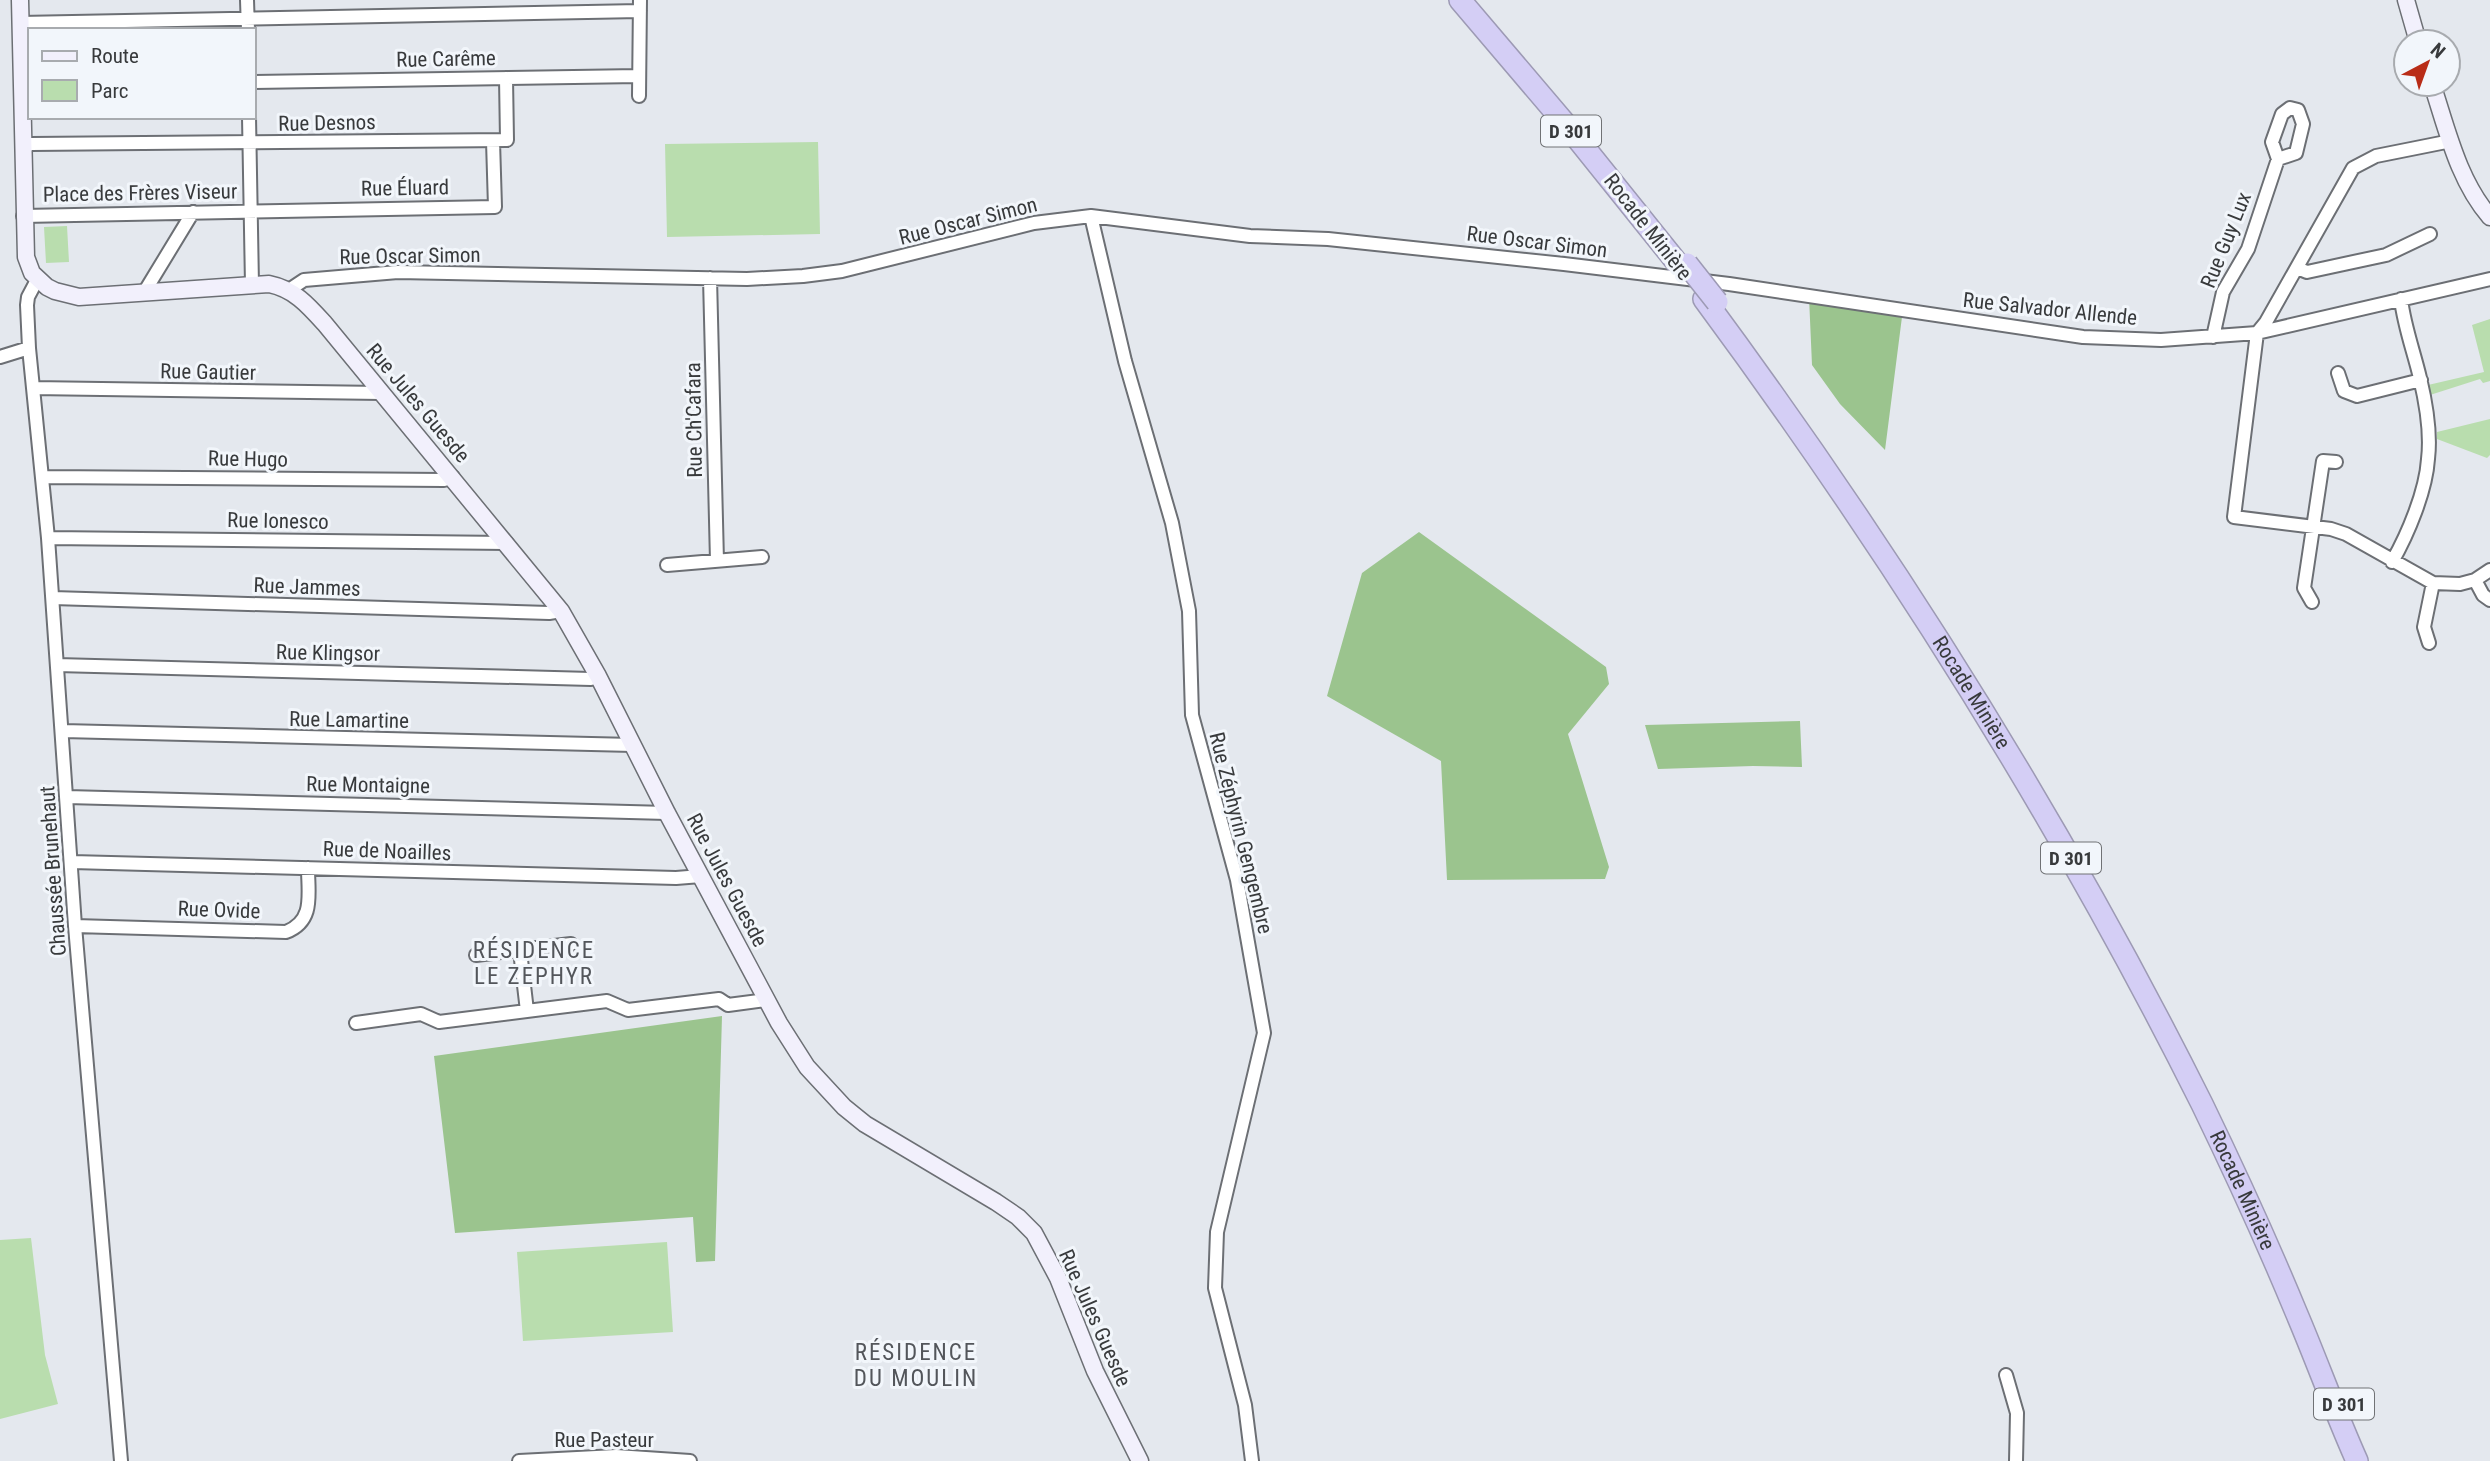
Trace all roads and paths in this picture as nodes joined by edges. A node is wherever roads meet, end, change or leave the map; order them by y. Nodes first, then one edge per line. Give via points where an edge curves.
1 (20, 0) edge
2 (247, 0) edge
3 (1460, 0) edge
4 (1470, 0) edge
5 (2406, 0) edge
6 (547, 6) edge
7 (640, 6) edge
8 (20, 23) junction
9 (248, 24) edge
10 (2414, 28) edge
11 (639, 76) junction
12 (506, 78) junction
13 (256, 82) edge
14 (26, 83) edge
15 (639, 96) dead end
16 (2437, 98) edge
17 (249, 119) edge
18 (494, 141) junction
19 (2451, 141) junction
20 (250, 144) junction
21 (23, 148) junction
22 (2278, 159) dead end
23 (193, 212) junction
24 (251, 212) junction
25 (23, 216) junction
26 (1091, 216) junction
27 (2490, 217) edge
28 (2430, 234) dead end
29 (1683, 264) junction
30 (2297, 268) junction
31 (710, 278) junction
32 (37, 280) junction
33 (2490, 280) edge
34 (1729, 284) joint
35 (252, 285) junction
36 (289, 290) junction
37 (145, 291) junction
38 (2401, 299) junction
39 (1711, 301) junction
40 (2257, 333) junction
41 (2213, 337) junction
42 (29, 348) junction
43 (0, 357) edge
44 (2338, 373) dead end
45 (2421, 380) junction
46 (33, 388) junction
47 (382, 393) junction
48 (2336, 462) dead end
49 (43, 477) junction
50 (453, 477) junction
51 (2312, 526) junction
52 (48, 538) junction
53 (507, 543) junction
54 (762, 557) dead end
55 (717, 561) junction
56 (2392, 562) junction
57 (667, 565) dead end
58 (2490, 570) edge
59 (2475, 580) junction
60 (2433, 583) junction
61 (53, 598) junction
62 (2490, 600) edge
63 (2312, 602) dead end
64 (561, 611) junction
65 (2429, 643) dead end
66 (57, 665) junction
67 (598, 676) junction
68 (63, 731) junction
69 (633, 745) junction
70 (67, 797) junction
71 (667, 813) junction
72 (72, 862) junction
73 (308, 868) junction
74 (701, 877) junction
75 (75, 926) junction
76 (571, 944) dead end
77 (520, 951) junction
78 (476, 955) dead end
79 (766, 1000) junction
80 (527, 1011) junction
81 (356, 1023) dead end
82 (2006, 1375) dead end
83 (121, 1461) edge
84 (519, 1461) edge
85 (690, 1461) edge
86 (1140, 1461) edge
87 (1252, 1461) edge
88 (2016, 1461) edge
89 (2357, 1461) edge
90 (2366, 1461) edge

1 - 8 main road
2 - 9 street
3 - 29 highway, Rocade Minière / D 301
4 - 29 highway, Rocade Minière / D 301 via 1573,121
5 - 10 main road
6 - 7 street
6 - 9 street
7 - 11 street
8 - 9 street
8 - 14 main road
11 - 12 street, Rue Carême
11 - 15 street
12 - 13 street, Rue Carême
12 - 18 street, Rue Desnos via 507,140
14 - 21 main road
16 - 19 main road
17 - 20 street, Place des Frères Viseur
18 - 20 street, Rue Desnos
18 - 24 street, Rue Éluard via 495,206
19 - 27 main road via 2472,191
19 - 30 street via 2376,156 2353,167
20 - 21 street, Rue Desnos via 31,144
20 - 24 street, Place des Frères Viseur
21 - 25 main road
22 - 41 street, Rue Guy Lux via 2248,249 2224,292
23 - 24 street, Place des Frères Viseur
23 - 25 street, Place des Frères Viseur
23 - 37 street
24 - 35 street, Place des Frères Viseur
25 - 32 main road, Place des Frères Viseur via 28,266
26 - 31 street, Rue Oscar Simon via 1034,223 842,271 785,278
26 - 34 street, Rue Oscar Simon
26 - 87 street, Rue Zéphyrin Gengembre via 1125,362 1172,523 1189,611 1192,715 1237,880 1264,1033 1217,1232 1215,1288 1245,1405
28 - 30 street via 2386,255 2307,272
29 - 39 highway, Rocade Minière / D 301
30 - 40 street
31 - 36 street, Rue Oscar Simon via 398,272 304,280
31 - 55 street, Rue Ch'Cafara
32 - 37 main road via 79,297
32 - 42 street, Chaussée Brunehaut via 27,305
33 - 38 street, Rue Salvador Allende
34 - 41 street, Rue Salvador Allende via 2083,337
35 - 36 main road
35 - 37 main road
36 - 47 main road, Rue Jules Guesde via 325,324
38 - 40 street, Rue Salvador Allende
38 - 45 street
39 - 89 highway, Rocade Minière / D 301 via 1909,591 2071,857 2202,1105 2266,1242
39 - 90 highway, Rocade Minière / D 301 via 1848,481 1996,710 2076,846 2169,1019 2256,1198
40 - 41 street, Rue Salvador Allende
40 - 51 street via 2234,517
42 - 43 street
42 - 46 street, Chaussée Brunehaut
44 - 45 street via 2344,391 2357,396
45 - 56 street via 2428,460 2403,544
46 - 47 street, Rue Gautier
46 - 49 street, Chaussée Brunehaut
47 - 50 main road, Rue Jules Guesde
48 - 51 street via 2323,461
49 - 50 street, Rue Hugo via 444,481
49 - 52 street, Chaussée Brunehaut
50 - 53 main road, Rue Jules Guesde
51 - 56 street via 2346,534
51 - 63 street via 2304,588
52 - 53 street, Rue Ionesco
52 - 61 street, Chaussée Brunehaut
53 - 64 main road, Rue Jules Guesde
54 - 55 street
55 - 57 street
56 - 60 street
58 - 59 street
59 - 60 street
59 - 62 street
60 - 65 street via 2424,627
61 - 64 street, Rue Jammes
61 - 66 street, Chaussée Brunehaut
64 - 67 main road, Rue Jules Guesde
66 - 67 street, Rue Klingsor
66 - 68 street, Chaussée Brunehaut
67 - 69 main road, Rue Jules Guesde
68 - 69 street, Rue Lamartine
68 - 70 street, Chaussée Brunehaut
69 - 71 main road, Rue Jules Guesde
70 - 71 street, Rue Montaigne
70 - 72 street, Chaussée Brunehaut
71 - 74 main road, Rue Jules Guesde
72 - 73 street, Rue de Noailles
72 - 75 street, Chaussée Brunehaut
73 - 74 street, Rue de Noailles
73 - 75 street, Rue Ovide via 307,913 296,929 286,932
74 - 79 main road, Rue Jules Guesde
75 - 83 street, Chaussée Brunehaut
76 - 77 street
77 - 78 street
77 - 80 street
79 - 80 street via 728,1005 719,999 628,1010 607,1002
79 - 86 main road, Rue Jules Guesde via 807,1067 844,1107 882,1135 996,1202 1034,1233
80 - 81 street via 439,1022 421,1014
82 - 88 street via 2017,1413
84 - 85 street, Rue Pasteur via 616,1456

